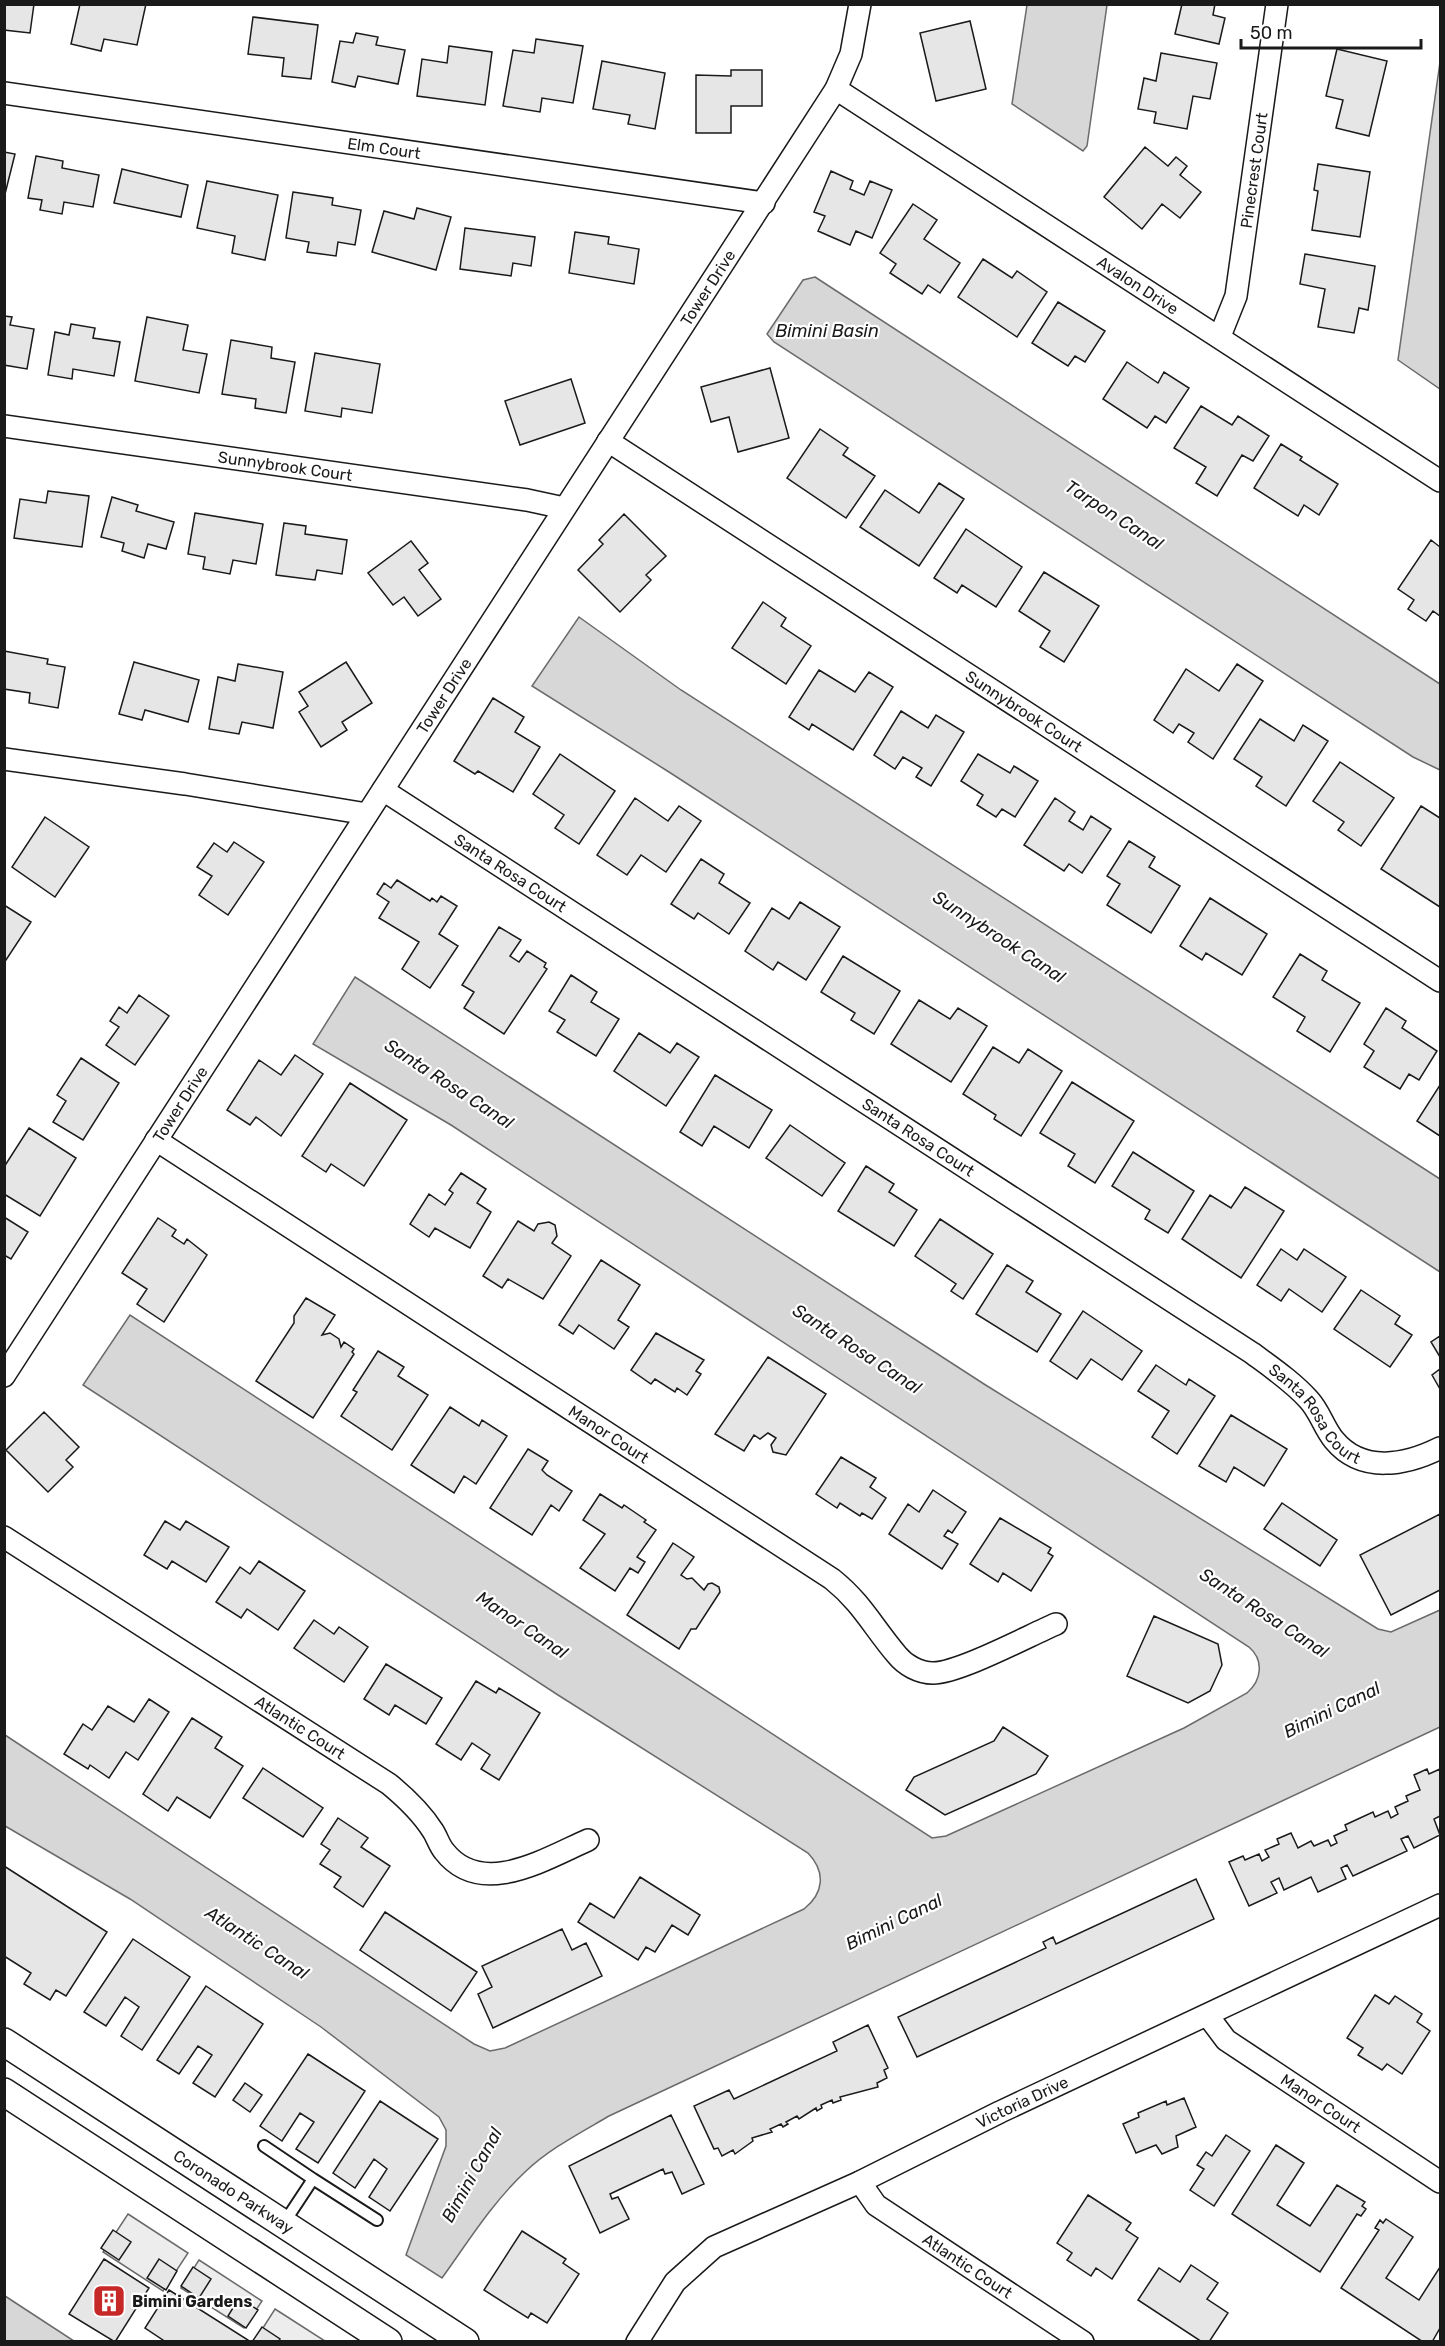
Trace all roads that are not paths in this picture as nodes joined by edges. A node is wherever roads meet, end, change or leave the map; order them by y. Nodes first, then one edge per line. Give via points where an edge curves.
1 (860, 4) edge
2 (1277, 4) edge
3 (837, 89) junction
4 (4, 93) edge
5 (764, 203) junction
6 (1220, 336) junction
7 (4, 426) edge
8 (608, 441) junction
9 (1440, 481) edge
10 (564, 508) junction
11 (4, 759) edge
12 (383, 790) junction
13 (368, 814) junction
14 (1440, 981) edge
15 (156, 1140) junction
16 (4, 1376) edge
17 (1440, 1448) edge
18 (4, 1537) edge
19 (1056, 1624) dead end
20 (588, 1840) dead end
21 (1440, 1905) edge
22 (1208, 2016) junction
23 (4, 2042) edge
24 (4, 2092) edge
25 (122, 2119) junction
26 (264, 2146) dead end
27 (99, 2154) junction
28 (313, 2179) junction
29 (860, 2182) junction
30 (1440, 2182) edge
31 (376, 2220) dead end
32 (284, 2224) junction
33 (388, 2342) edge
34 (465, 2342) edge
35 (636, 2342) edge
36 (1083, 2342) edge

1 - 3 street, Tower Drive via 851,54
2 - 6 street, Pinecrest Court via 1236,296
3 - 5 street, Tower Drive
3 - 6 street, Avalon Drive
4 - 5 street, Elm Court
5 - 8 street, Tower Drive
6 - 9 street, Avalon Drive
7 - 10 street, Sunnybrook Court
8 - 10 street, Tower Drive
8 - 14 street, Sunnybrook Court
10 - 12 street, Tower Drive
11 - 13 street
12 - 13 street, Tower Drive
12 - 17 street, Santa Rosa Court via 1252,1353 1301,1392 1336,1442 1356,1458 1388,1464 1416,1459
13 - 15 street, Tower Drive
15 - 16 street, Tower Drive
15 - 19 street, Manor Court via 832,1579 857,1601 896,1655 910,1666 924,1672 940,1672
18 - 20 street, Atlantic Court via 388,1784 422,1815 441,1849 461,1867 477,1873 509,1873
21 - 22 street, Victoria Drive
22 - 29 street, Victoria Drive
22 - 30 street, Manor Court via 1226,2040
23 - 25 street, Coronado Parkway
24 - 27 street
25 - 27 street
25 - 32 street, Coronado Parkway
26 - 28 lane
27 - 33 street
28 - 31 lane
28 - 32 lane
29 - 35 street, Victoria Drive via 714,2247 675,2282
29 - 36 street, Atlantic Court via 876,2205
32 - 34 street, Coronado Parkway

